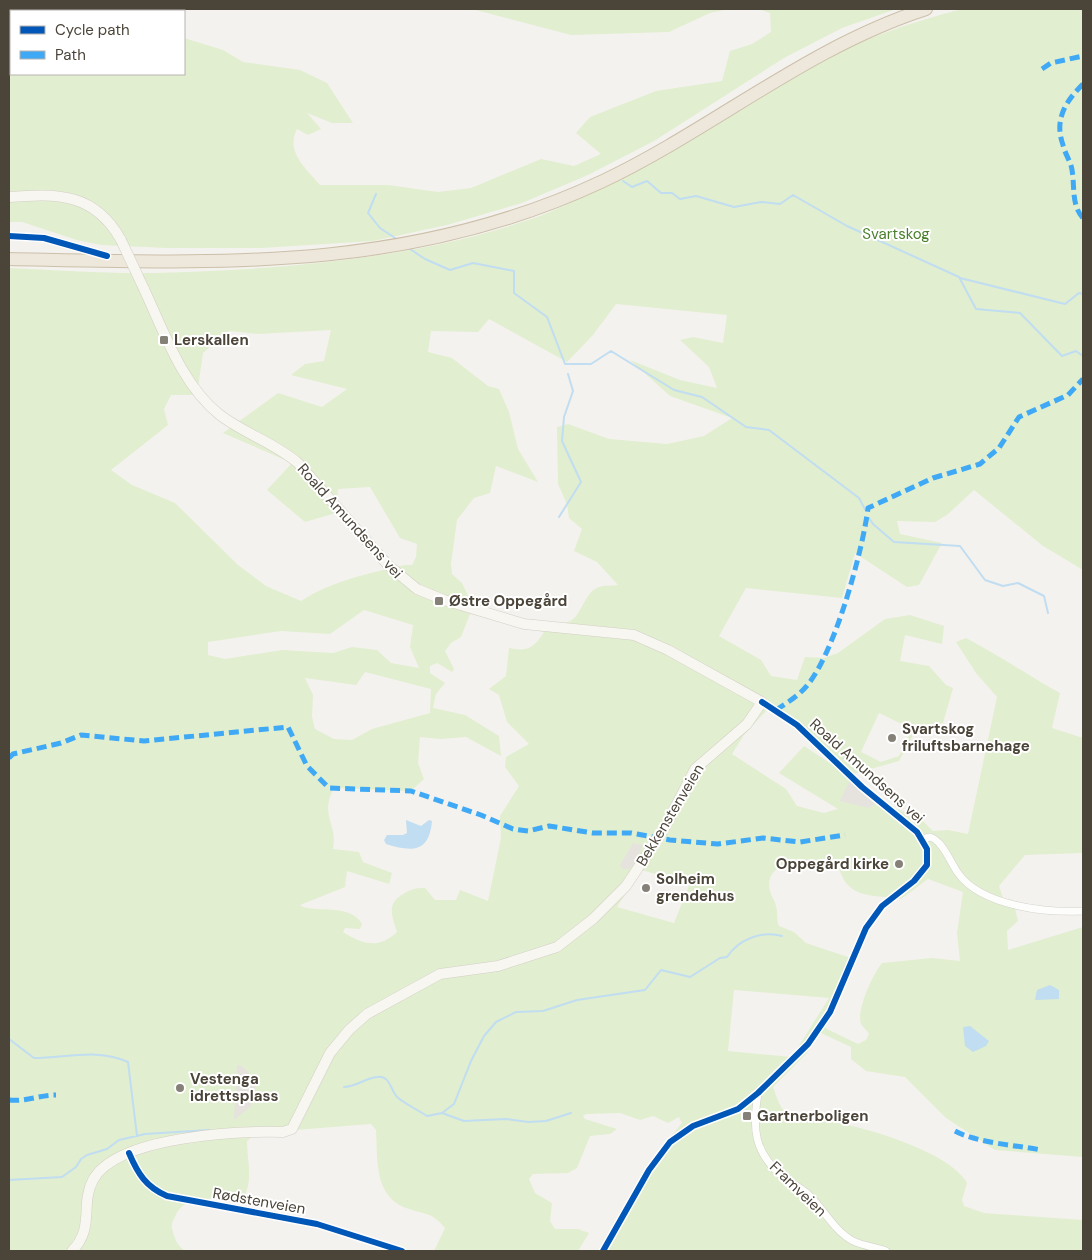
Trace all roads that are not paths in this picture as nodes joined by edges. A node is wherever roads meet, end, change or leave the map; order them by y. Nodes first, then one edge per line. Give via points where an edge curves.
1 (910, 9) edge
2 (926, 9) edge
3 (9, 197) edge
4 (9, 236) edge
5 (9, 254) edge
6 (107, 256) junction
7 (9, 259) edge
8 (762, 702) junction
9 (922, 839) junction
10 (1083, 911) edge
11 (758, 1093) junction
12 (129, 1153) junction
13 (72, 1251) edge
14 (402, 1251) edge
15 (603, 1251) edge
16 (886, 1251) edge

1 - 6 highway via 818,50 622,166 501,215 411,238 312,253 254,257
2 - 7 highway via 829,50 671,146 602,181 477,227 376,250 292,259 178,262
3 - 8 main road, Roald Amundsens vei, bridge via 58,195 80,201 106,218 122,240 179,362 205,400 229,422 272,444 294,460 384,561 410,585 444,600 524,624 634,635
4 - 6 street via 44,238
5 - 6 highway
8 - 9 street, Roald Amundsens vei via 801,728
8 - 12 main road, Bekkenstenveien via 747,724 695,769 665,826 626,886 572,937 550,950 498,966 440,974 368,1014 330,1053 292,1129 204,1134
9 - 10 street via 935,839 958,874 976,891 1043,909
9 - 11 street, Roald Amundsens vei via 928,855 923,872 888,900 871,920 820,1028 799,1055
11 - 15 street, Roald Amundsens vei via 733,1112 701,1122 670,1142 649,1170
11 - 16 street, Framveien via 754,1129 768,1161 783,1177 808,1194 847,1237 859,1244
12 - 13 main road, Bekkenstenveien via 106,1164 93,1180 88,1194 86,1229
12 - 14 street, Rødstenveien via 141,1178 168,1196 317,1224

